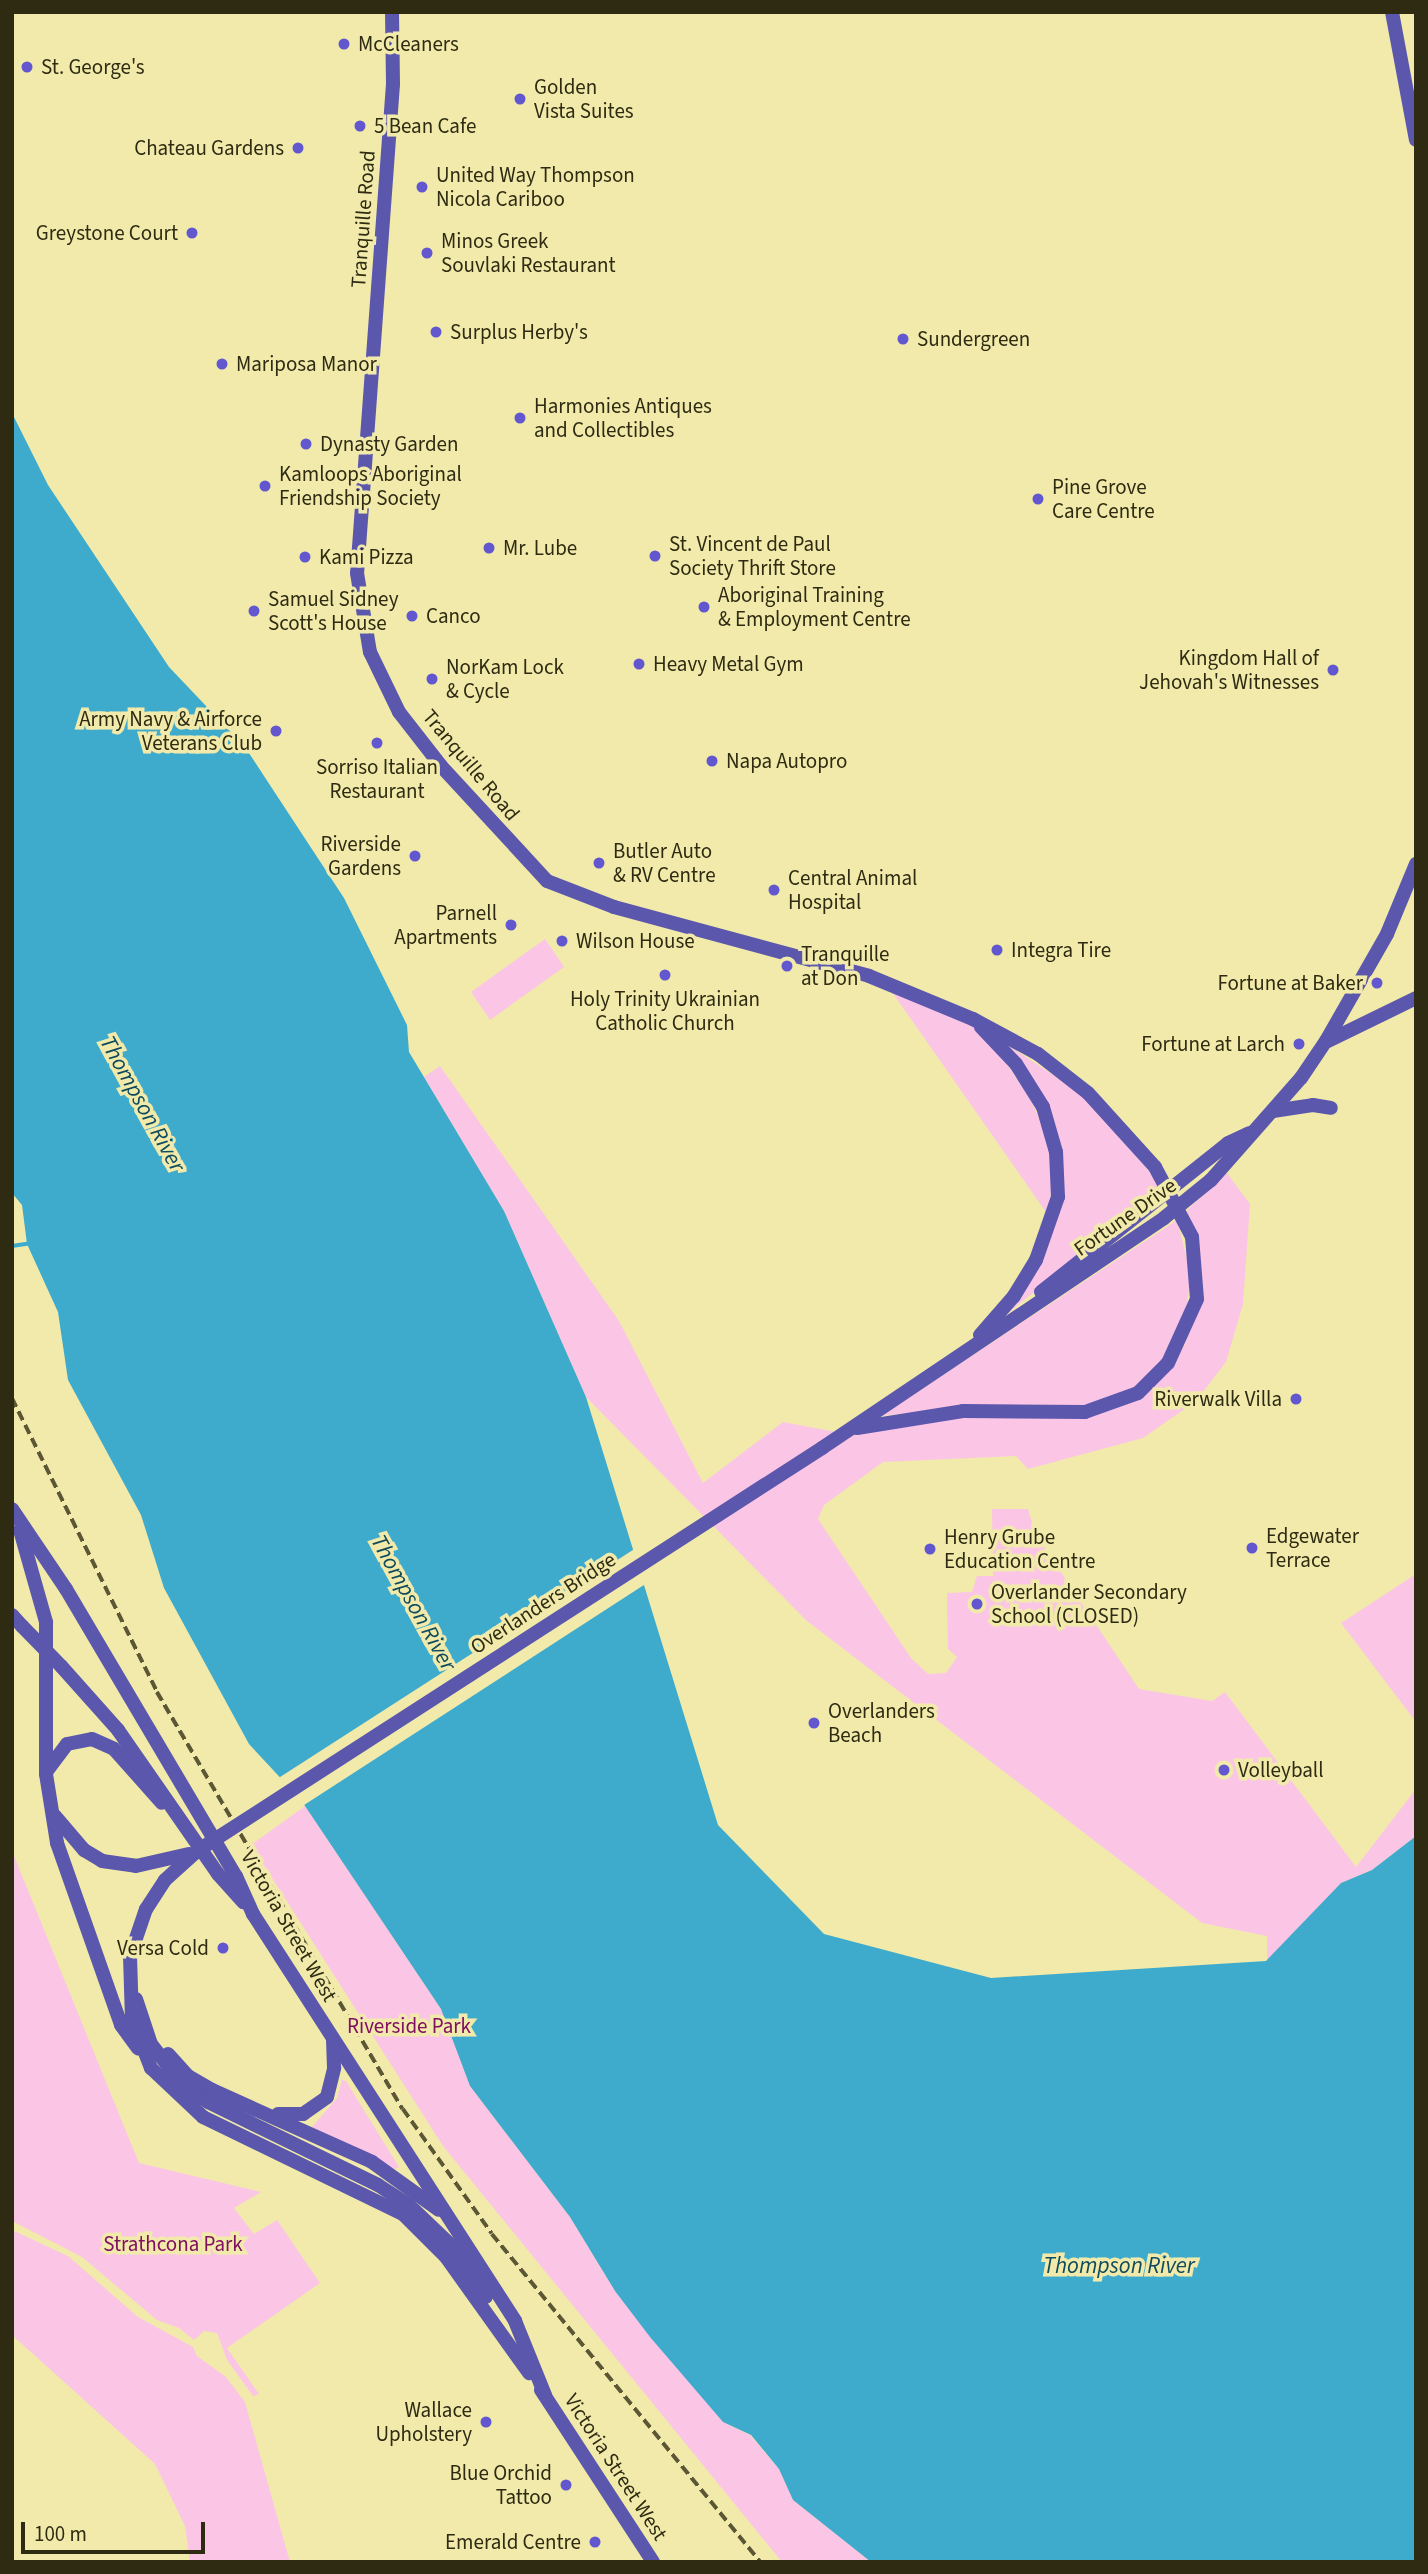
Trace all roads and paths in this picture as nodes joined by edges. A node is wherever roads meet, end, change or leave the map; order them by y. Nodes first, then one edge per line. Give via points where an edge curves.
1 (392, 12) edge
2 (1392, 12) edge
3 (1416, 140) edge
4 (1416, 864) edge
5 (1416, 998) edge
6 (973, 1019) junction
7 (1326, 1041) junction
8 (1331, 1108) dead end
9 (1273, 1111) junction
10 (962, 1355) junction
11 (849, 1430) junction
12 (822, 1448) joint
13 (14, 1512) edge
14 (17, 1620) edge
15 (46, 1774) junction
16 (54, 1815) junction
17 (178, 1817) junction
18 (197, 1851) junction
19 (253, 1914) junction
20 (137, 1932) joint
21 (131, 1984) junction
22 (138, 2003) junction
23 (332, 2039) junction
24 (151, 2068) junction
25 (272, 2114) junction
26 (446, 2215) junction
27 (536, 2375) junction
28 (545, 2395) junction
29 (653, 2562) edge

1 - 6 main road, Tranquille Road via 393,83 357,573 370,652 399,712 441,766 547,881 614,907 869,976
2 - 3 main road
4 - 7 main road, Fortune Drive via 1387,934
5 - 7 main road
6 - 10 main road via 1016,1064 1043,1107 1056,1152 1058,1197 1048,1232 1014,1296
6 - 11 main road, Tranquille Road, bridge via 1038,1054 1088,1093 1156,1167 1192,1237 1197,1299 1168,1363 1138,1393 1085,1412 963,1411
7 - 9 main road, Fortune Drive
8 - 9 main road via 1313,1104
9 - 10 main road, Fortune Drive via 1257,1129 1228,1143
10 - 11 main road, Fortune Drive
11 - 12 main road, Fortune Drive
12 - 18 main road, Overlanders Bridge, bridge
13 - 15 main road, Victoria Street West via 40,1588 46,1622
13 - 19 main road, Victoria Street West via 66,1588 236,1876
14 - 17 main road, bridge via 117,1730
15 - 16 main road, Victoria Street West
15 - 17 main road via 67,1744 82,1739 104,1742
16 - 18 main road via 83,1850 102,1861 136,1866
16 - 24 main road, Victoria Street West via 57,1843 121,2025
17 - 19 main road
18 - 20 main road, Overlanders Bridge via 165,1880
19 - 23 main road, Victoria Street West
20 - 21 main road, Victoria Street West via 130,1956
21 - 22 main road
21 - 24 main road, Victoria Street West via 132,2019
22 - 25 main road via 158,2040 188,2076
22 - 27 main road via 151,2044 183,2085 208,2102 378,2185 431,2225 454,2249
23 - 25 main road via 334,2068 327,2097 303,2114
23 - 26 main road, Victoria Street West
24 - 28 main road, Victoria Street West via 203,2117 403,2214 446,2257
25 - 26 main road via 372,2162
26 - 27 main road, Victoria Street West via 515,2321
27 - 28 main road, Victoria Street West
28 - 29 main road, Victoria Street West

